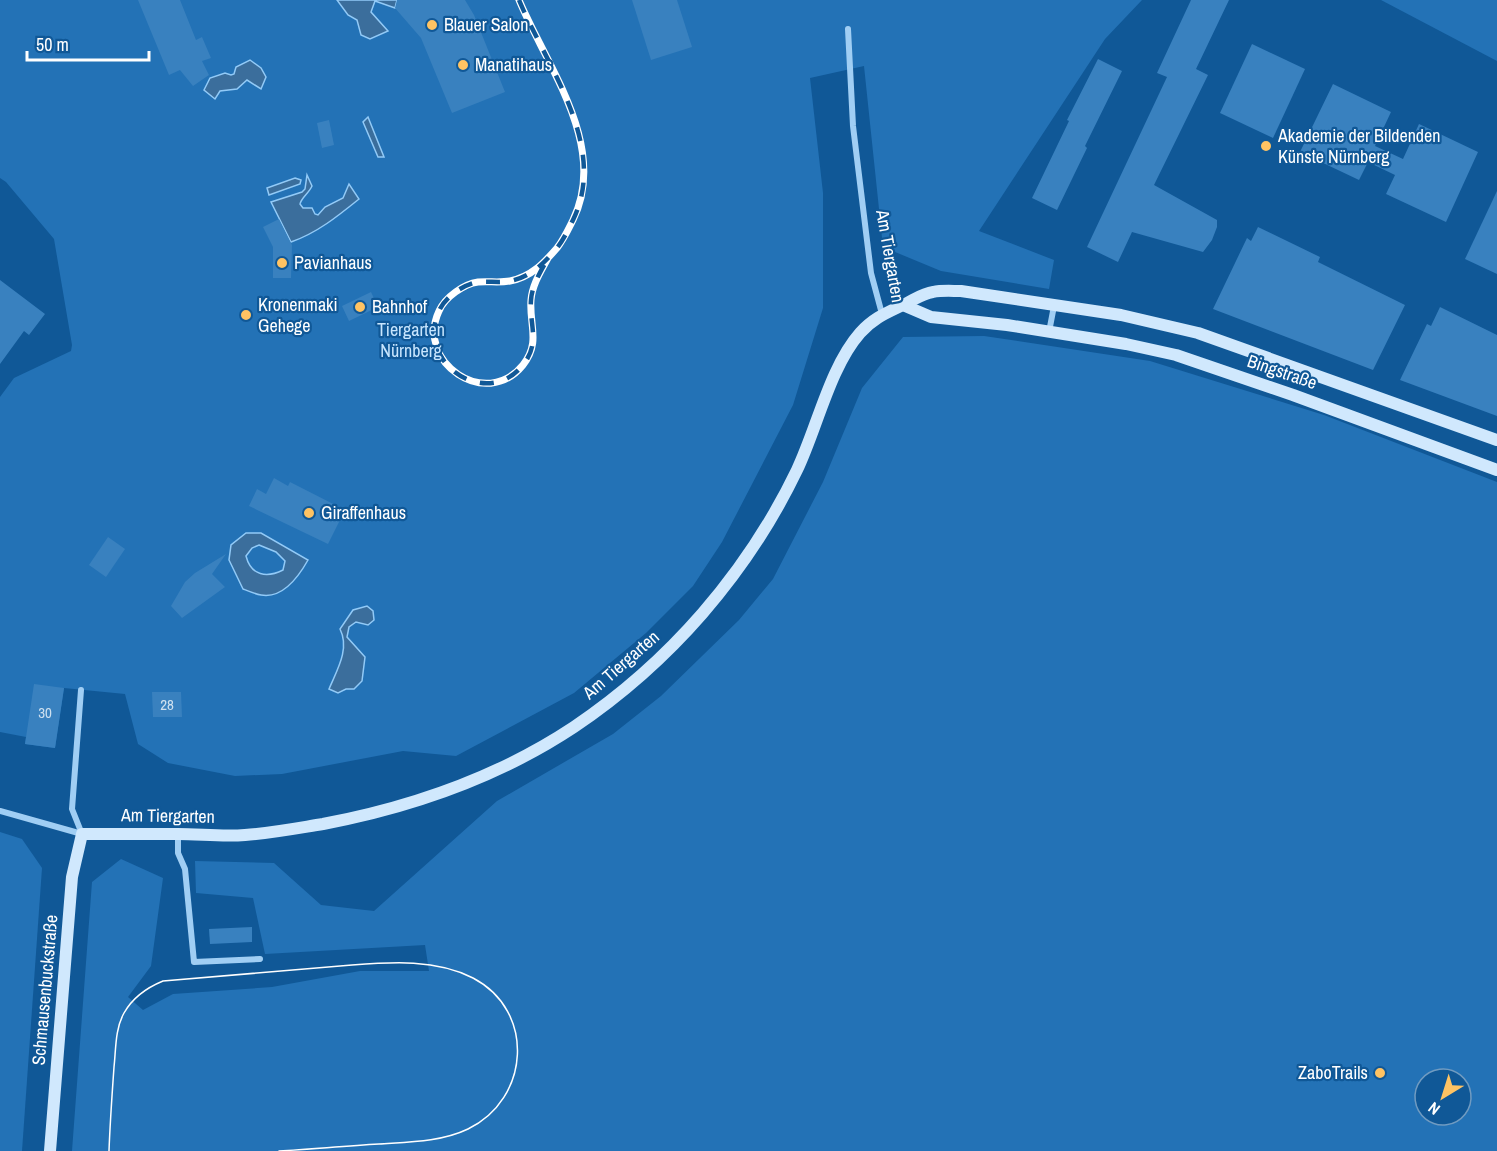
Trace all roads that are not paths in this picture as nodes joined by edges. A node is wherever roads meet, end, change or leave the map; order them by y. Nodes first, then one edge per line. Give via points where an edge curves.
1 (848, 29) dead end
2 (903, 305) junction
3 (1054, 306) junction
4 (882, 314) junction
5 (1049, 332) junction
6 (1497, 440) edge
7 (1497, 470) edge
8 (81, 690) dead end
9 (0, 811) edge
10 (82, 834) junction
11 (178, 834) junction
12 (260, 958) dead end
13 (50, 1151) edge

1 - 4 street, Am Tiergarten via 853,126 871,273
2 - 3 street, Bingstraße via 930,292 961,291
2 - 4 street, Bingstraße
2 - 5 street, Bingstraße via 931,317
3 - 5 street
3 - 6 street, Bingstraße via 1131,317 1198,333
4 - 11 street, Am Tiergarten via 846,352 796,472 746,558 684,634 606,704 513,763 417,802 351,819 265,833
5 - 7 street, Bingstraße via 1154,350 1198,362
8 - 10 street via 72,809
9 - 10 street
10 - 11 street, Am Tiergarten
10 - 13 street, Schmausenbuckstraße via 72,877
11 - 12 street via 194,962

